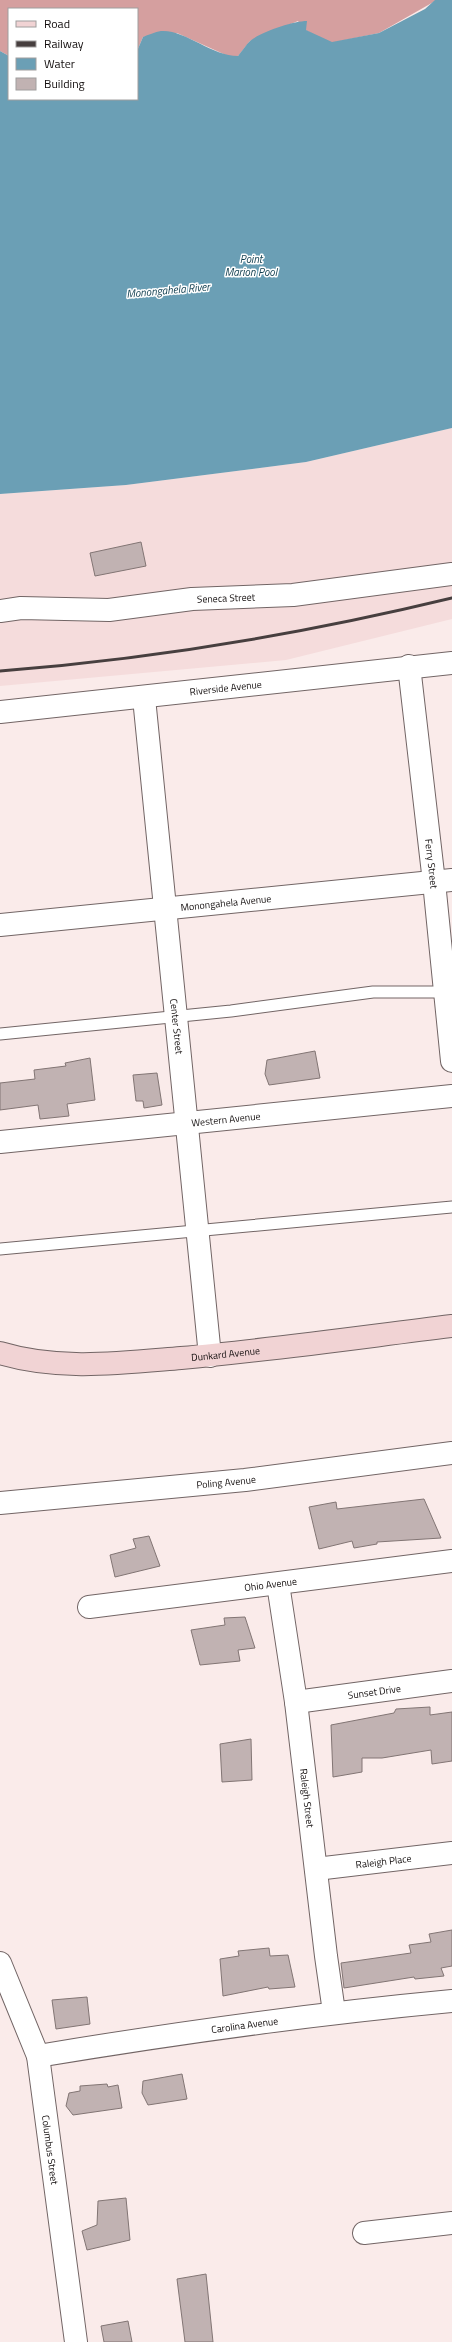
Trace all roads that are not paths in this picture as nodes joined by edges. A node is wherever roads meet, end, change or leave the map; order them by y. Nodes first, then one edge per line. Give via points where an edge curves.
1 (452, 574) edge
2 (0, 611) edge
3 (452, 663) edge
4 (409, 666) junction
5 (144, 698) junction
6 (0, 712) edge
7 (443, 881) edge
8 (164, 909) junction
9 (0, 925) edge
10 (445, 992) junction
11 (176, 1015) junction
12 (0, 1034) edge
13 (452, 1061) edge
14 (452, 1096) edge
15 (188, 1123) junction
16 (0, 1142) edge
17 (452, 1207) edge
18 (198, 1230) junction
19 (0, 1249) edge
20 (452, 1326) edge
21 (210, 1356) junction
22 (5, 1357) edge
23 (452, 1453) edge
24 (0, 1502) edge
25 (452, 1561) edge
26 (278, 1584) junction
27 (89, 1607) dead end
28 (452, 1681) edge
29 (296, 1702) junction
30 (452, 1853) edge
31 (316, 1869) junction
32 (0, 1963) edge
33 (452, 2001) edge
34 (334, 2012) junction
35 (38, 2056) junction
36 (452, 2223) edge
37 (364, 2233) dead end
38 (76, 2342) edge

1 - 2 street, Seneca Street via 293,596 192,599 109,610 21,608
3 - 4 street, Riverside Avenue
4 - 5 street, Riverside Avenue
4 - 7 street, Ferry Street
5 - 6 street, Riverside Avenue
5 - 8 street, Center Street
7 - 8 street, Monongahela Avenue
7 - 10 street, Ferry Street
8 - 9 street, Monongahela Avenue
8 - 11 street, Center Street
10 - 11 lane via 373,992 231,1011
10 - 13 street, Ferry Street
11 - 12 lane
11 - 15 street, Center Street
14 - 15 street, Western Avenue
15 - 16 street, Western Avenue
15 - 18 street, Center Street
17 - 18 lane
18 - 19 lane
18 - 21 street, Center Street
20 - 21 main road, Dunkard Avenue
21 - 22 main road, Dunkard Avenue via 90,1366
23 - 24 street, Poling Avenue via 245,1480
25 - 26 street, Ohio Avenue
26 - 27 street, Ohio Avenue
26 - 29 street, Raleigh Street
28 - 29 street, Sunset Drive
29 - 31 street, Raleigh Street
30 - 31 street, Raleigh Place
31 - 34 street, Raleigh Street
32 - 35 street, Columbus Street
33 - 34 street, Carolina Avenue
34 - 35 street, Carolina Avenue
35 - 38 street, Columbus Street
36 - 37 street

